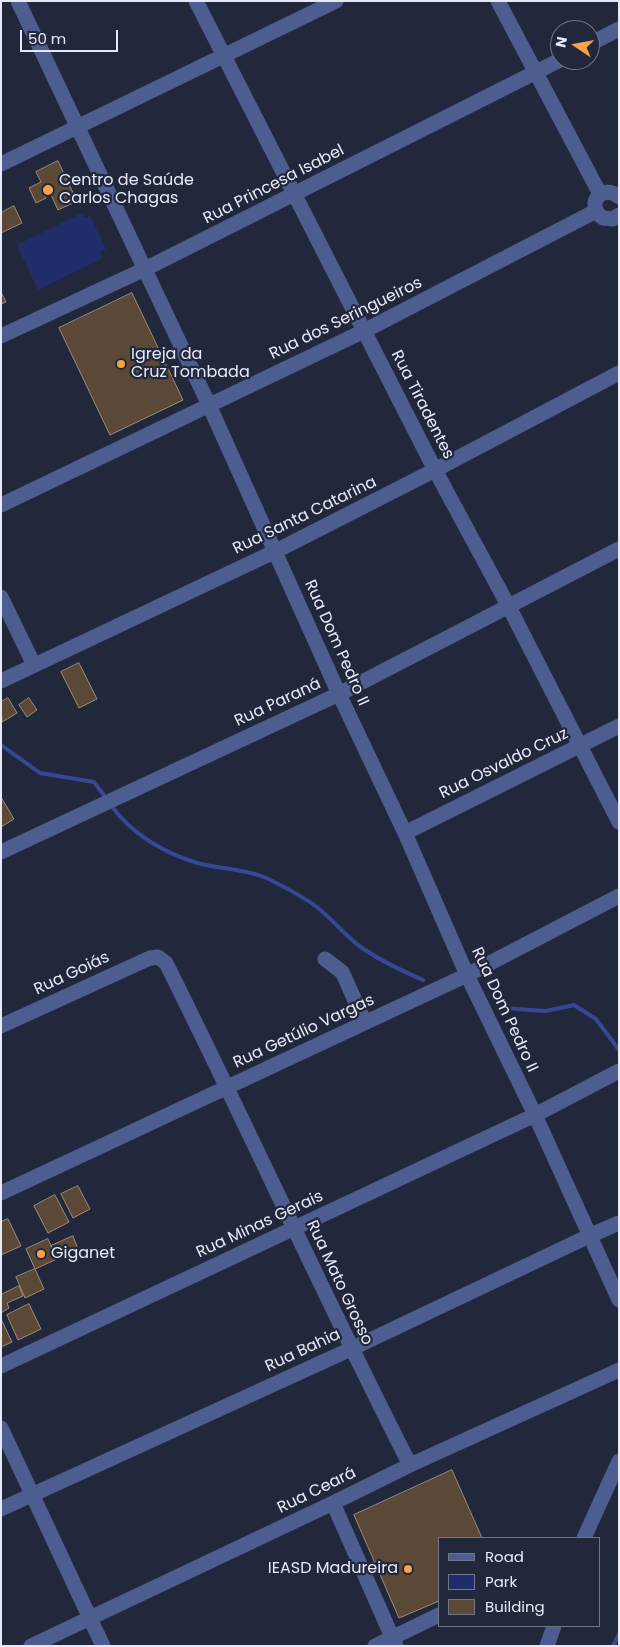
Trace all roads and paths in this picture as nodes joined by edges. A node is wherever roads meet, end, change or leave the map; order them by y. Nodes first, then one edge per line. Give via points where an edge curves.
1 (18, 1) edge
2 (196, 1) edge
3 (336, 1) edge
4 (498, 1) edge
5 (619, 29) edge
6 (600, 39) edge
7 (225, 57) junction
8 (550, 65) edge
9 (536, 73) junction
10 (77, 128) junction
11 (1, 164) edge
12 (294, 194) junction
13 (600, 194) junction
14 (619, 196) edge
15 (596, 211) junction
16 (617, 221) edge
17 (145, 269) junction
18 (364, 330) junction
19 (1, 336) edge
20 (619, 372) edge
21 (209, 404) junction
22 (435, 470) junction
23 (1, 505) edge
24 (619, 549) edge
25 (276, 551) junction
26 (1, 597) edge
27 (509, 607) junction
28 (34, 665) junction
29 (1, 681) edge
30 (339, 694) junction
31 (619, 726) edge
32 (580, 746) junction
33 (619, 822) edge
34 (405, 833) junction
35 (1, 852) edge
36 (619, 896) edge
37 (158, 957) joint
38 (325, 959) dead end
39 (467, 975) junction
40 (365, 1023) junction
41 (1, 1026) edge
42 (619, 1071) edge
43 (228, 1088) junction
44 (535, 1115) junction
45 (1, 1194) edge
46 (619, 1224) edge
47 (294, 1228) junction
48 (589, 1236) junction
49 (619, 1300) edge
50 (351, 1349) junction
51 (1, 1366) edge
52 (619, 1370) edge
53 (1, 1428) edge
54 (619, 1461) edge
55 (410, 1465) junction
56 (32, 1495) junction
57 (333, 1504) junction
58 (1, 1509) edge
59 (584, 1537) edge
60 (438, 1616) edge
61 (90, 1618) junction
62 (554, 1627) edge
63 (394, 1641) edge
64 (32, 1646) edge
65 (103, 1646) edge
66 (375, 1646) edge
67 (547, 1646) edge

1 - 10 street, Rua Dom Pedro II
2 - 7 street, Rua Tiradentes
3 - 7 street
4 - 9 street
5 - 6 street
7 - 10 street
7 - 12 street, Rua Tiradentes
8 - 9 street, Rua Princesa Isabel
9 - 12 street, Rua Princesa Isabel
9 - 13 street
10 - 11 street
10 - 17 street, Rua Dom Pedro II
12 - 17 street, Rua Princesa Isabel
12 - 18 street, Rua Tiradentes
13 - 14 street via 612,192
13 - 15 street via 595,201
15 - 16 street via 603,218
15 - 18 street, Rua dos Seringueiros
17 - 19 street, Rua Princesa Isabel
17 - 21 street, Rua Dom Pedro II
18 - 21 street, Rua dos Seringueiros
18 - 22 street, Rua Tiradentes
20 - 22 street, Rua Santa Catarina
21 - 23 street, Rua dos Seringueiros
21 - 25 street, Rua Dom Pedro II
22 - 25 street, Rua Santa Catarina
22 - 27 street, Rua Tiradentes
24 - 27 street, Rua Paraná
25 - 28 street, Rua Santa Catarina
25 - 30 street, Rua Dom Pedro II
26 - 28 street
27 - 30 street, Rua Paraná
27 - 32 street, Rua Tiradentes
28 - 29 street, Rua Santa Catarina
30 - 34 street, Rua Dom Pedro II
30 - 35 street, Rua Paraná
31 - 32 street, Rua Osvaldo Cruz
32 - 33 street, Rua Tiradentes
32 - 34 street, Rua Osvaldo Cruz
34 - 39 street, Rua Dom Pedro II
36 - 39 street, Rua Getúlio Vargas
37 - 41 street, Rua Goiás
37 - 43 street, Rua Mato Grosso via 166,963
38 - 40 street via 344,976
39 - 40 street, Rua Getúlio Vargas
39 - 44 street, Rua Dom Pedro II
40 - 43 street, Rua Getúlio Vargas
42 - 44 street, Rua Minas Gerais
43 - 45 street, Rua Getúlio Vargas
43 - 47 street, Rua Mato Grosso
44 - 47 street, Rua Minas Gerais
44 - 48 street, Rua Dom Pedro II
46 - 48 street, Rua Bahia
47 - 50 street, Rua Mato Grosso
47 - 51 street, Rua Minas Gerais
48 - 49 street, Rua Dom Pedro II
48 - 50 street, Rua Bahia
50 - 55 street, Rua Mato Grosso
50 - 56 street, Rua Bahia
52 - 55 street, Rua Ceará
53 - 56 street
54 - 59 street
55 - 57 street, Rua Ceará
56 - 58 street, Rua Bahia
56 - 61 street
57 - 61 street, Rua Ceará
57 - 63 street
60 - 63 street
61 - 64 street, Rua Ceará
61 - 65 street
62 - 67 street
63 - 66 street

